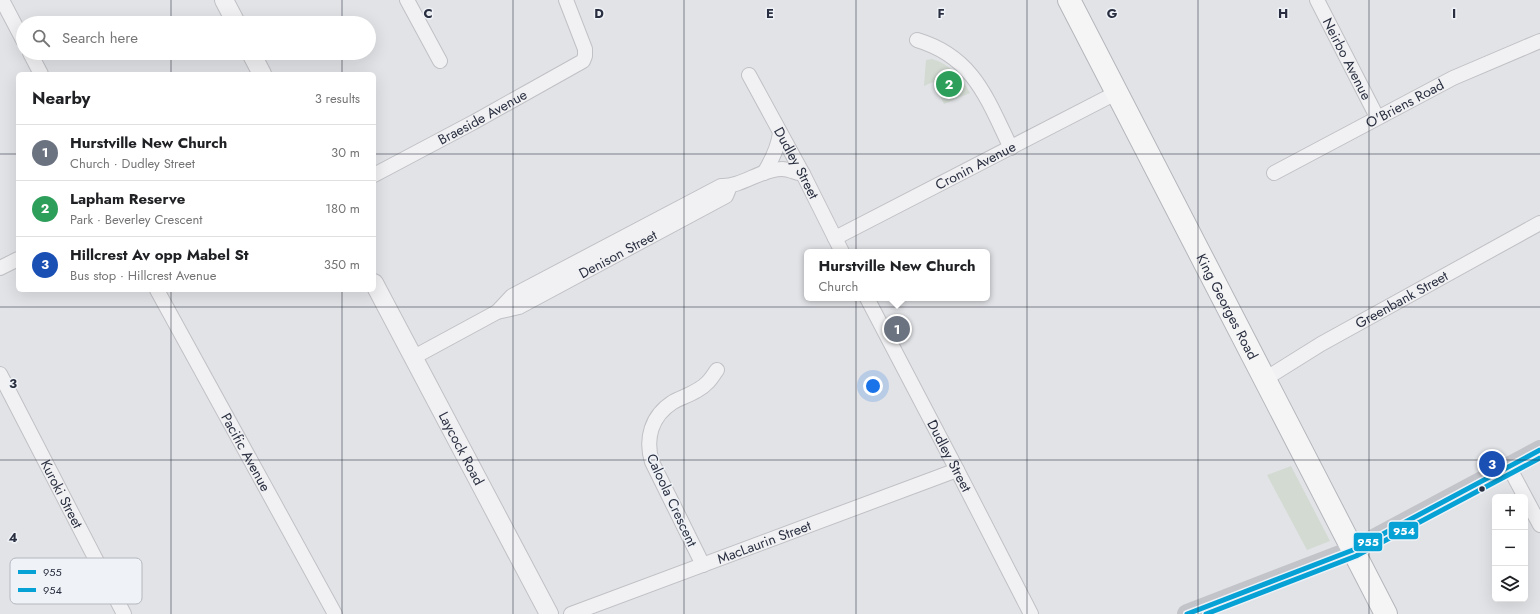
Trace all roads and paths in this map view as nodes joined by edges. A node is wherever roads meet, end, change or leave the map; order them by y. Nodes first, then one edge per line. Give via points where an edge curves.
1 (2, 0) edge
2 (224, 0) edge
3 (407, 0) edge
4 (566, 0) edge
5 (1069, 0) edge
6 (1317, 0) edge
7 (232, 16) edge
8 (16, 27) edge
9 (917, 40) dead end
10 (1540, 41) edge
11 (34, 60) edge
12 (255, 60) edge
13 (440, 61) dead end
14 (40, 72) edge
15 (261, 72) edge
16 (749, 75) dead end
17 (1116, 92) junction
18 (1377, 117) junction
19 (780, 133) junction
20 (1011, 148) junction
21 (1274, 173) dead end
22 (376, 174) edge
23 (764, 174) junction
24 (803, 174) junction
25 (1540, 224) edge
26 (835, 238) junction
27 (840, 249) edge
28 (16, 260) edge
29 (0, 268) edge
30 (376, 287) edge
31 (158, 292) edge
32 (869, 301) edge
33 (414, 357) junction
34 (717, 370) dead end
35 (0, 374) edge
36 (1265, 379) junction
37 (1540, 450) edge
38 (1509, 467) junction
39 (957, 470) junction
40 (1540, 525) edge
41 (1353, 550) junction
42 (95, 558) edge
43 (703, 565) junction
44 (119, 604) edge
45 (544, 612) edge
46 (124, 614) edge
47 (334, 614) edge
48 (571, 614) edge
49 (1030, 614) edge
50 (1187, 614) edge
51 (1386, 614) edge

1 - 8 street
2 - 7 street
3 - 13 street
4 - 22 street, Braeside Avenue via 586,53 583,61
5 - 17 highway, King Georges Road
6 - 18 street, Neirbo Avenue
9 - 20 street via 938,48 964,67 982,89
10 - 18 street, O'Briens Road via 1453,78
11 - 14 street
12 - 15 street
16 - 19 street, Dudley Street
17 - 20 street, Cronin Avenue
17 - 36 highway, King Georges Road
18 - 21 street, O'Briens Road
19 - 23 street via 773,158
19 - 24 street, Dudley Street
20 - 26 street, Cronin Avenue
23 - 24 street, Denison Street via 782,169
23 - 33 street, Denison Street via 730,186 721,186 512,296 497,312
24 - 26 street, Dudley Street
25 - 36 street, Greenbank Street via 1322,344
26 - 27 street, Dudley Street
28 - 29 street
30 - 33 street, Laycock Road
31 - 47 street, Pacific Avenue
32 - 39 street, Dudley Street
33 - 45 street, Laycock Road
34 - 43 street, Caloola Crescent via 703,386 671,403 664,410 652,427 648,446 652,462
35 - 42 street, Kuroki Street
36 - 41 highway, King Georges Road
37 - 38 main road
38 - 40 street
38 - 41 main road
39 - 43 street, MacLaurin Street
39 - 49 street, Dudley Street
41 - 50 main road
41 - 51 highway, King Georges Road
43 - 48 street, MacLaurin Street
44 - 46 street, Kuroki Street

